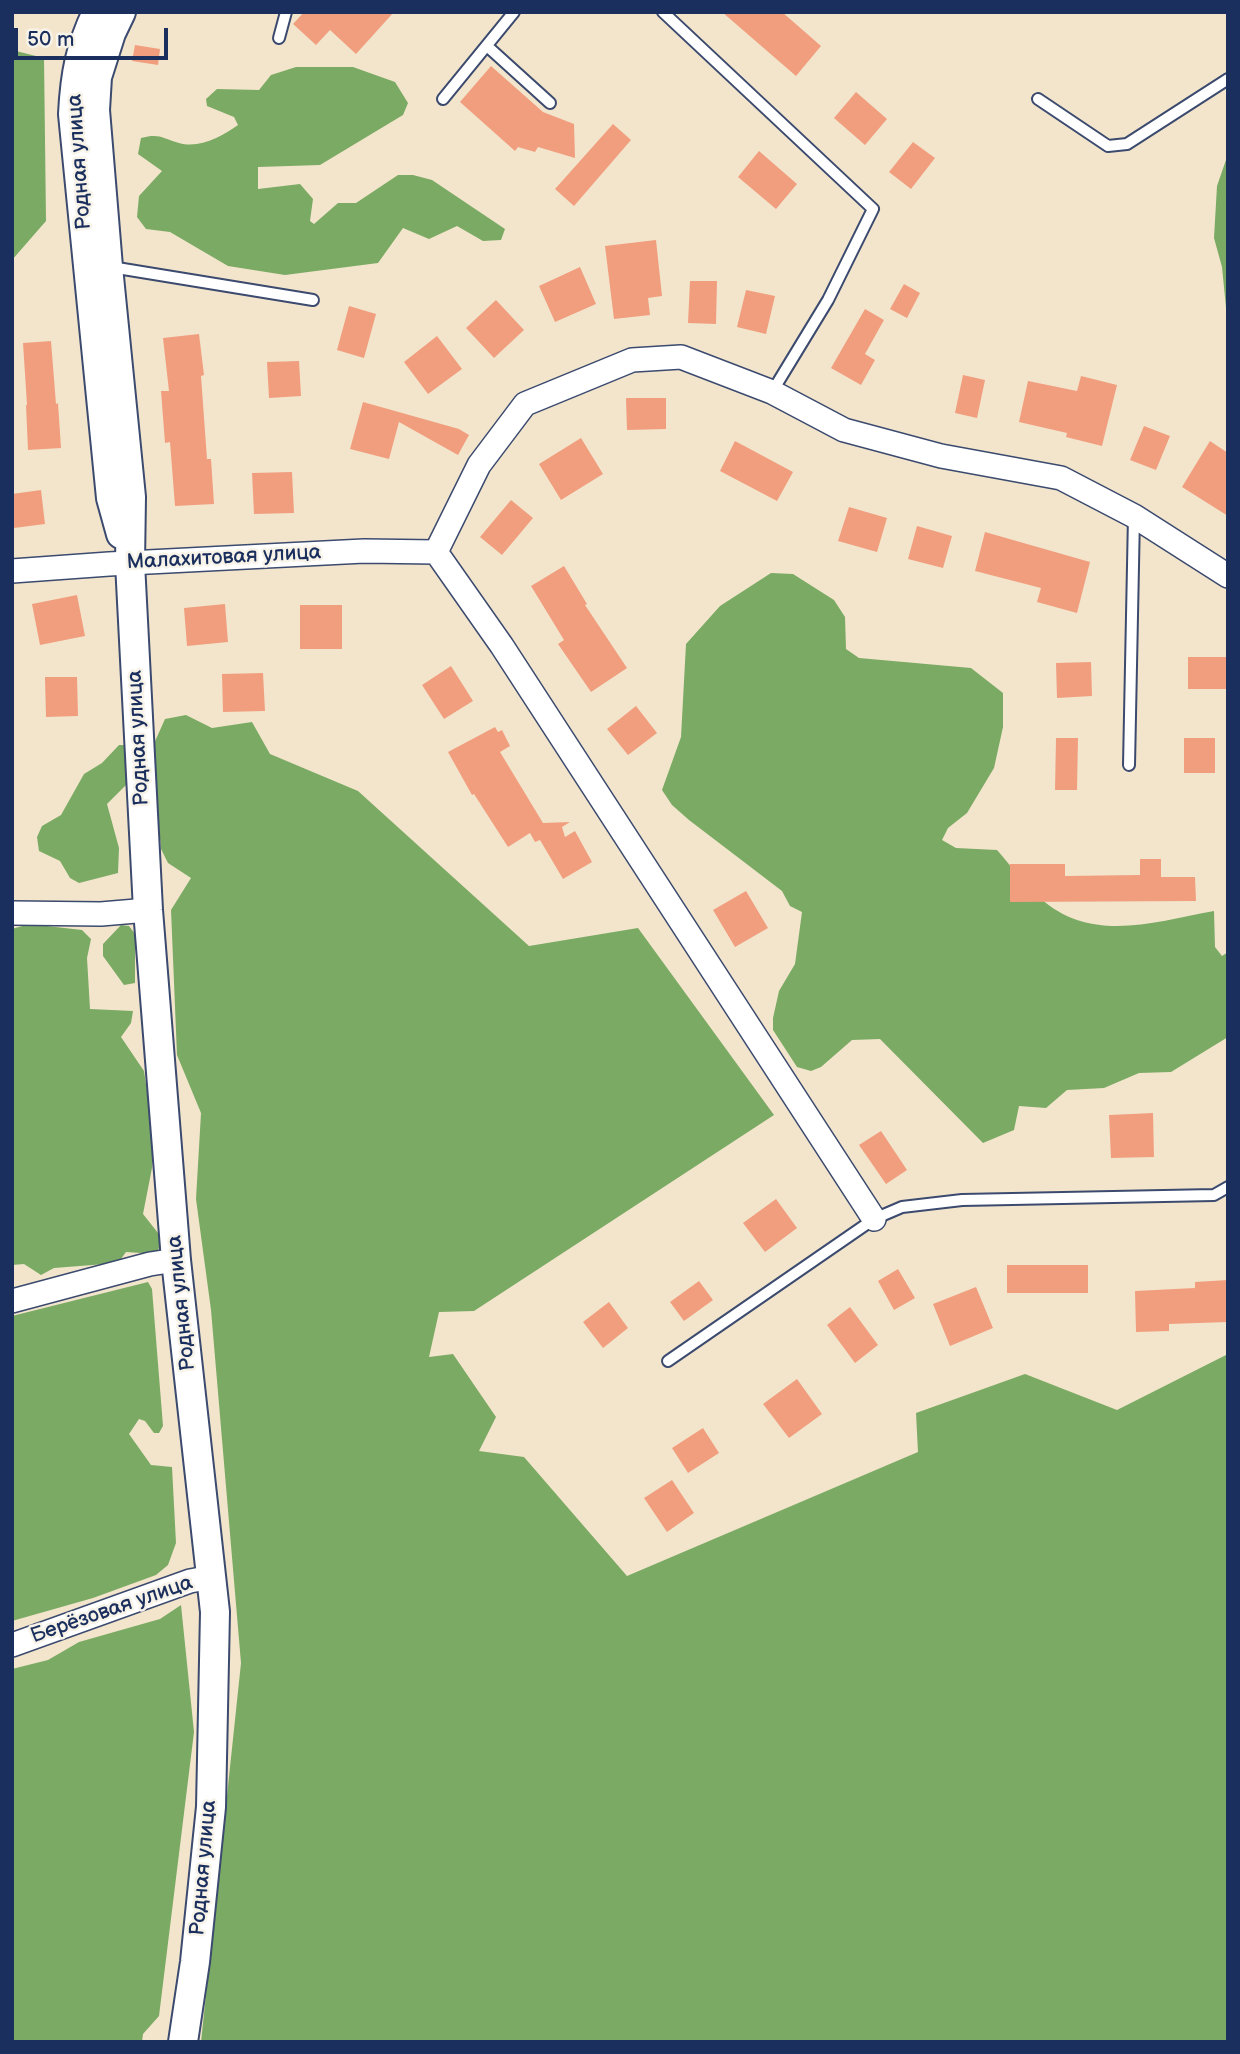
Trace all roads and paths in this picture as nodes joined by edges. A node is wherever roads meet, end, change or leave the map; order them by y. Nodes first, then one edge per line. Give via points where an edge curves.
1 (97, 12) edge
2 (121, 12) edge
3 (286, 12) edge
4 (514, 12) edge
5 (663, 12) edge
6 (279, 38) dead end
7 (487, 46) junction
8 (1228, 79) edge
9 (443, 99) dead end
10 (1038, 99) dead end
11 (550, 103) dead end
12 (108, 267) junction
13 (313, 300) dead end
14 (772, 392) junction
15 (1133, 516) junction
16 (436, 552) junction
17 (130, 564) junction
18 (12, 571) edge
19 (1228, 576) edge
20 (1129, 765) dead end
21 (148, 910) junction
22 (12, 913) edge
23 (1228, 1187) edge
24 (874, 1219) junction
25 (176, 1259) junction
26 (12, 1301) edge
27 (668, 1361) dead end
28 (212, 1577) junction
29 (12, 1645) edge
30 (183, 2042) edge

1 - 17 street, Родная улица via 75,79 73,114 111,498
2 - 12 street, Родная улица via 97,77
3 - 6 lane
4 - 7 lane
5 - 14 lane via 873,209 828,300
7 - 9 lane
7 - 11 lane
8 - 10 lane via 1127,144 1108,146
12 - 13 lane
12 - 17 street, Родная улица via 131,497
14 - 15 street via 844,430 941,456 1062,478
14 - 16 street via 681,357 632,360 525,404 479,465
15 - 19 street
15 - 20 lane
16 - 17 street, Малахитовая улица via 364,551
16 - 24 street via 502,646
17 - 18 street, Малахитовая улица
17 - 21 street, Родная улица
21 - 22 street
21 - 25 street, Родная улица
23 - 24 lane via 1214,1195 962,1200 902,1207
24 - 27 lane
25 - 26 street
25 - 28 street, Родная улица
28 - 29 street, Берёзовая улица
28 - 30 street, Родная улица via 211,1807

